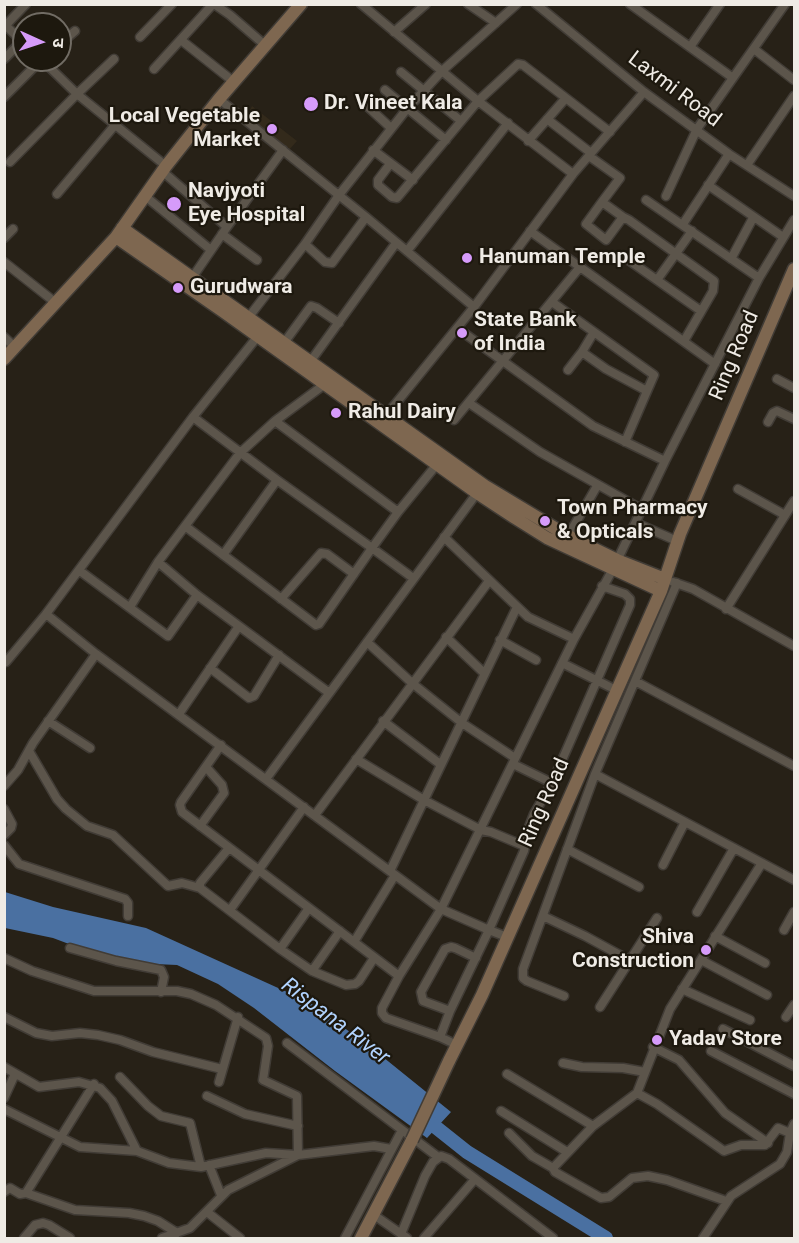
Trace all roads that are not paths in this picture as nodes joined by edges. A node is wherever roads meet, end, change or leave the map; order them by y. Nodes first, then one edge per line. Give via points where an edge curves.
1 (26, 4) edge
2 (172, 4) edge
3 (214, 4) edge
4 (301, 4) edge
5 (426, 4) edge
6 (468, 4) edge
7 (517, 4) edge
8 (536, 4) edge
9 (720, 4) edge
10 (785, 4) edge
11 (364, 5) edge
12 (630, 5) edge
13 (496, 23) junction
14 (5, 25) edge
15 (75, 31) dead end
16 (394, 32) junction
17 (72, 34) edge
18 (140, 37) dead end
19 (181, 40) junction
20 (266, 46) junction
21 (690, 47) junction
22 (754, 48) junction
23 (114, 59) dead end
24 (154, 69) dead end
25 (442, 71) junction
26 (30, 72) edge
27 (54, 72) edge
28 (400, 72) dead end
29 (733, 78) junction
30 (795, 80) edge
31 (234, 82) junction
32 (385, 90) dead end
33 (424, 90) junction
34 (644, 92) junction
35 (76, 94) junction
36 (795, 96) edge
37 (4, 97) edge
38 (219, 99) junction
39 (565, 99) junction
40 (478, 101) junction
41 (368, 107) dead end
42 (406, 110) junction
43 (547, 119) junction
44 (461, 121) junction
45 (508, 123) junction
46 (116, 125) junction
47 (391, 128) junction
48 (697, 129) junction
49 (610, 132) junction
50 (446, 140) junction
51 (528, 141) junction
52 (283, 150) junction
53 (373, 150) junction
54 (729, 154) junction
55 (590, 155) junction
56 (10, 162) dead end
57 (390, 164) junction
58 (747, 165) junction
59 (164, 169) junction
60 (573, 174) junction
61 (413, 180) junction
62 (708, 185) junction
63 (57, 194) dead end
64 (339, 195) junction
65 (145, 196) junction
66 (666, 196) dead end
67 (795, 196) edge
68 (646, 200) dead end
69 (602, 202) junction
70 (366, 217) junction
71 (623, 218) junction
72 (753, 218) junction
73 (795, 220) edge
74 (682, 224) junction
75 (13, 229) dead end
76 (225, 231) junction
77 (530, 231) junction
78 (692, 231) junction
79 (119, 232) junction
80 (783, 237) junction
81 (4, 238) edge
82 (396, 243) junction
83 (305, 244) junction
84 (211, 250) junction
85 (407, 251) junction
86 (676, 252) junction
87 (627, 259) dead end
88 (731, 259) junction
89 (257, 260) dead end
90 (4, 262) edge
91 (580, 267) junction
92 (795, 269) edge
93 (192, 278) junction
94 (759, 278) junction
95 (657, 280) junction
96 (795, 287) edge
97 (552, 302) junction
98 (56, 303) junction
99 (474, 307) junction
100 (701, 311) junction
101 (248, 318) junction
102 (339, 323) junction
103 (457, 328) junction
104 (594, 332) junction
105 (258, 336) junction
106 (4, 337) edge
107 (684, 341) junction
108 (281, 347) junction
109 (16, 348) junction
110 (582, 352) junction
111 (4, 359) edge
112 (503, 361) junction
113 (310, 362) junction
114 (715, 364) junction
115 (568, 370) dead end
116 (777, 379) dead end
117 (325, 384) junction
118 (795, 388) edge
119 (647, 391) junction
120 (469, 403) junction
121 (193, 417) junction
122 (383, 419) junction
123 (795, 419) edge
124 (454, 420) dead end
125 (275, 421) junction
126 (768, 422) dead end
127 (625, 441) junction
128 (240, 453) junction
129 (665, 461) junction
130 (438, 464) junction
131 (277, 480) junction
132 (597, 486) junction
133 (738, 489) dead end
134 (477, 493) junction
135 (795, 501) edge
136 (643, 510) junction
137 (398, 512) junction
138 (785, 515) junction
139 (636, 523) junction
140 (184, 526) junction
141 (568, 536) junction
142 (444, 537) junction
143 (677, 541) junction
144 (372, 548) junction
145 (223, 555) junction
146 (672, 559) junction
147 (158, 562) junction
148 (615, 564) junction
149 (80, 570) junction
150 (354, 574) junction
151 (413, 578) junction
152 (489, 581) junction
153 (668, 584) junction
154 (602, 586) junction
155 (197, 595) junction
156 (281, 599) junction
157 (130, 607) junction
158 (517, 607) junction
159 (726, 609) junction
160 (46, 614) junction
161 (239, 626) junction
162 (446, 638) junction
163 (574, 639) junction
164 (500, 640) junction
165 (367, 642) junction
166 (795, 646) edge
167 (96, 654) junction
168 (279, 655) junction
169 (536, 660) dead end
170 (6, 662) edge
171 (562, 663) junction
172 (210, 668) junction
173 (484, 673) junction
174 (635, 681) junction
175 (598, 682) junction
176 (412, 683) junction
177 (616, 690) junction
178 (328, 693) junction
179 (179, 714) junction
180 (48, 721) junction
181 (383, 721) junction
182 (462, 723) junction
183 (221, 745) junction
184 (90, 748) dead end
185 (29, 751) junction
186 (356, 759) junction
187 (514, 761) junction
188 (440, 764) junction
189 (795, 766) edge
190 (206, 767) junction
191 (595, 774) junction
192 (266, 779) junction
193 (552, 783) junction
194 (4, 786) edge
195 (424, 800) junction
196 (304, 807) junction
197 (4, 809) edge
198 (315, 815) junction
199 (685, 822) junction
200 (200, 826) junction
201 (481, 830) junction
202 (4, 834) edge
203 (4, 844) edge
204 (522, 845) junction
205 (229, 848) junction
206 (734, 848) junction
207 (567, 849) junction
208 (762, 863) junction
209 (663, 865) dead end
210 (258, 869) junction
211 (393, 873) junction
212 (795, 880) edge
213 (639, 887) dead end
214 (200, 888) junction
215 (309, 908) junction
216 (441, 909) junction
217 (230, 910) junction
218 (697, 912) dead end
219 (795, 912) edge
220 (128, 916) dead end
221 (543, 916) junction
222 (657, 918) dead end
223 (489, 930) junction
224 (784, 930) dead end
225 (340, 931) junction
226 (716, 936) junction
227 (507, 938) junction
228 (354, 942) junction
229 (70, 948) dead end
230 (280, 949) junction
231 (374, 957) junction
232 (476, 958) junction
233 (629, 960) junction
234 (701, 960) junction
235 (6, 962) edge
236 (765, 963) dead end
237 (312, 972) junction
238 (399, 976) junction
239 (682, 989) junction
240 (161, 992) junction
241 (766, 995) dead end
242 (564, 996) dead end
243 (795, 1005) edge
244 (600, 1007) dead end
245 (450, 1011) junction
246 (4, 1017) edge
247 (237, 1017) junction
248 (786, 1017) dead end
249 (750, 1020) dead end
250 (723, 1029) dead end
251 (440, 1037) junction
252 (287, 1043) dead end
253 (457, 1045) junction
254 (653, 1047) junction
255 (711, 1051) dead end
256 (563, 1063) dead end
257 (795, 1066) edge
258 (4, 1067) edge
259 (222, 1069) junction
260 (645, 1072) junction
261 (15, 1074) junction
262 (507, 1074) dead end
263 (120, 1077) dead end
264 (219, 1082) dead end
265 (94, 1084) junction
266 (637, 1093) junction
267 (795, 1095) edge
268 (207, 1096) dead end
269 (4, 1098) edge
270 (4, 1108) edge
271 (501, 1111) dead end
272 (795, 1124) edge
273 (298, 1126) junction
274 (592, 1126) junction
275 (402, 1130) junction
276 (509, 1133) dead end
277 (790, 1133) junction
278 (61, 1137) junction
279 (768, 1143) junction
280 (792, 1145) edge
281 (391, 1149) junction
282 (137, 1151) junction
283 (567, 1152) junction
284 (298, 1155) junction
285 (438, 1157) junction
286 (205, 1166) junction
287 (554, 1167) junction
288 (475, 1179) junction
289 (4, 1192) edge
290 (26, 1192) junction
291 (221, 1195) junction
292 (726, 1201) junction
293 (207, 1212) junction
294 (374, 1215) junction
295 (177, 1233) junction
296 (404, 1236) edge
297 (24, 1239) edge
298 (70, 1239) edge
299 (162, 1239) edge
300 (240, 1239) edge
301 (345, 1239) edge
302 (361, 1239) edge
303 (424, 1239) edge
304 (553, 1239) edge
305 (703, 1239) edge

1 - 14 street
2 - 18 street
3 - 19 street
3 - 20 street
4 - 20 main road
5 - 16 street
6 - 13 street
7 - 13 street
8 - 34 street, Laxmi Road
9 - 21 street
10 - 22 street
11 - 16 street
12 - 21 street
13 - 25 street
15 - 17 street
16 - 25 street
19 - 24 street
19 - 31 street
20 - 31 main road
21 - 29 street
22 - 29 street
22 - 30 street
23 - 35 street
25 - 33 street
25 - 40 street
26 - 37 street
27 - 35 street
28 - 33 street
29 - 48 street
31 - 38 main road
32 - 42 street
33 - 42 street
33 - 44 street
34 - 48 street, Laxmi Road
34 - 49 street
35 - 46 street
35 - 56 street
36 - 58 street
38 - 52 street
38 - 59 main road
39 - 40 street via 521,64
39 - 43 street
39 - 49 street
40 - 44 street
40 - 45 street
41 - 47 street
42 - 47 street
42 - 50 street
43 - 51 street
43 - 55 street
44 - 50 street
45 - 51 street
45 - 85 street
46 - 59 street
46 - 63 street
47 - 53 street
48 - 54 street, Laxmi Road
48 - 66 street
49 - 55 street
50 - 61 street
51 - 60 street
52 - 64 street
52 - 76 street
53 - 57 street
53 - 64 street
54 - 58 street, Laxmi Road
54 - 62 street
55 - 60 street
55 - 69 street via 620,178
57 - 61 street
57 - 61 street via 377,183 392,197 399,197
58 - 67 street, Laxmi Road
59 - 65 main road
59 - 76 street
60 - 77 street
62 - 72 street
62 - 74 street
64 - 70 street
64 - 83 street
65 - 79 main road
65 - 84 street
68 - 74 street
69 - 71 street
69 - 71 street via 586,224 606,240
70 - 82 street
70 - 83 street via 332,263 325,262
71 - 86 street
72 - 80 street
72 - 88 street
73 - 80 street
74 - 78 street
75 - 81 street
76 - 84 street
76 - 89 street
77 - 91 street
77 - 99 street
78 - 86 street
78 - 88 street
79 - 93 main road
79 - 98 main road
79 - 105 main road
80 - 94 street
82 - 85 street
82 - 102 street
83 - 101 street
84 - 93 street
85 - 99 street
86 - 95 street
86 - 100 street via 714,281 713,291
87 - 95 street
88 - 94 street
90 - 98 street
91 - 97 street
91 - 107 street
92 - 143 main road, Ring Road
93 - 101 main road
94 - 114 street
95 - 100 street
96 - 146 main road, Ring Road via 686,536
97 - 104 street
97 - 112 street
98 - 109 main road
99 - 103 street
100 - 107 street
101 - 108 main road
102 - 108 street via 311,306
102 - 113 street
103 - 112 street
103 - 122 street
104 - 110 street
104 - 119 street via 654,375
105 - 108 main road
105 - 121 street
106 - 109 street
107 - 114 street
108 - 113 main road
108 - 117 main road
109 - 111 main road
110 - 115 street
110 - 119 street
112 - 120 street
112 - 127 street via 593,426
113 - 122 main road
114 - 129 street
116 - 118 street
117 - 122 main road
117 - 125 street
119 - 127 street
120 - 124 street
120 - 132 street
121 - 128 street
121 - 149 street
122 - 130 main road
122 - 141 main road
123 - 126 street via 777,411
125 - 128 street
125 - 137 street
127 - 129 street
128 - 131 street
128 - 140 street
129 - 136 street
130 - 134 main road
130 - 137 street
131 - 144 street
131 - 145 street
132 - 136 street
132 - 141 street
133 - 138 street
134 - 142 street
134 - 148 main road via 547,538
135 - 138 street
136 - 139 street
137 - 144 street
138 - 159 street
139 - 143 street
139 - 148 street
140 - 145 street
140 - 147 street
141 - 148 main road
142 - 151 street
142 - 152 street
143 - 146 main road, Ring Road
144 - 150 street
144 - 151 street
145 - 156 street
146 - 153 main road, Ring Road
147 - 155 street
147 - 157 street
148 - 153 main road
148 - 154 street
149 - 157 street
149 - 160 street
150 - 156 street via 321,553
150 - 156 street via 319,624 313,624
151 - 165 street
152 - 158 street
152 - 162 street
153 - 159 street via 693,589
153 - 174 street
153 - 177 main road, Ring Road
154 - 163 street
154 - 175 street via 625,594 630,605
155 - 157 street via 168,636
155 - 161 street
158 - 163 street
158 - 164 street
159 - 166 street
160 - 167 street
160 - 170 street
161 - 168 street
161 - 172 street
162 - 173 street
162 - 176 street
163 - 171 street
164 - 169 street
164 - 173 street
165 - 176 street
165 - 178 street
167 - 179 street
167 - 180 street
168 - 172 street via 249,698
168 - 178 street
171 - 175 street
171 - 187 street
172 - 179 street
173 - 182 street
174 - 189 street
174 - 191 street
175 - 177 street
175 - 193 street
176 - 181 street
176 - 182 street
177 - 227 main road, Ring Road
178 - 192 street
179 - 183 street
180 - 184 street
180 - 185 street
181 - 186 street
181 - 188 street
182 - 187 street
182 - 188 street
183 - 190 street
183 - 192 street
185 - 194 street
185 - 214 street via 57,799 87,826 113,835 168,886 182,883
186 - 195 street
186 - 198 street
187 - 193 street
187 - 201 street
188 - 195 street
190 - 200 street via 224,793
190 - 200 street via 180,805 182,812
191 - 199 street
191 - 207 street
192 - 196 street
193 - 204 street
195 - 201 street
195 - 211 street
196 - 198 street
196 - 210 street
197 - 202 street via 12,824
198 - 211 street
199 - 206 street
199 - 209 street
200 - 205 street
201 - 204 street
201 - 216 street
203 - 220 street via 19,864 125,899
204 - 223 street via 524,851
205 - 210 street
205 - 214 street
206 - 208 street
206 - 218 street
207 - 213 street
207 - 221 street
208 - 212 street
208 - 226 street
210 - 215 street
210 - 217 street
211 - 216 street
211 - 228 street
214 - 217 street
215 - 225 street
215 - 230 street
216 - 223 street
216 - 238 street
217 - 230 street
219 - 224 street
221 - 233 street
221 - 242 street via 523,978
222 - 233 street
223 - 227 street
223 - 232 street
225 - 228 street
225 - 237 street
226 - 234 street
226 - 236 street
227 - 253 main road, Ring Road
228 - 231 street
229 - 240 street via 161,970
230 - 237 street
231 - 237 street via 359,981 350,986
231 - 238 street
232 - 245 street
232 - 245 street via 448,947 421,992 423,1001
233 - 244 street
234 - 239 street
234 - 241 street
235 - 240 street via 94,991
238 - 251 street via 382,1013 386,1018
239 - 249 street
239 - 254 street
240 - 247 street via 191,994
243 - 248 street
245 - 251 street
246 - 259 street via 44,1035 98,1035
247 - 259 street
247 - 273 street via 266,1038 263,1080 297,1096
250 - 257 street
251 - 253 street
252 - 275 street
253 - 294 main road, Ring Road, bridge
254 - 260 street
254 - 279 street via 679,1060 721,1109
255 - 267 street
256 - 260 street
258 - 261 street
259 - 264 street
260 - 266 street
261 - 265 street via 39,1087
261 - 269 street
262 - 274 street
263 - 286 street via 161,1116 190,1123
265 - 278 street
265 - 282 street via 112,1101
266 - 274 street
266 - 279 street via 720,1150
268 - 273 street via 245,1114
270 - 278 street
271 - 283 street
272 - 277 street
273 - 284 street
274 - 283 street
275 - 281 street
275 - 285 street
276 - 287 street via 532,1156
277 - 279 street via 778,1128
277 - 280 street
278 - 282 street via 80,1147
278 - 290 street
280 - 292 street via 780,1164
281 - 284 street via 374,1146
281 - 301 street
282 - 286 street via 169,1163
283 - 287 street
284 - 286 street via 266,1153
284 - 291 street
285 - 288 street via 445,1157
285 - 296 street via 424,1176
286 - 291 street
287 - 292 street via 555,1172 601,1198 609,1197 632,1178 648,1176
288 - 303 street
288 - 304 street
289 - 290 street via 10,1188 20,1194
290 - 295 street via 75,1210 144,1216
291 - 293 street
292 - 305 street
293 - 295 street via 190,1228
293 - 300 street
294 - 296 street
294 - 302 main road, Ring Road
295 - 299 street
297 - 298 street via 35,1225 43,1223

